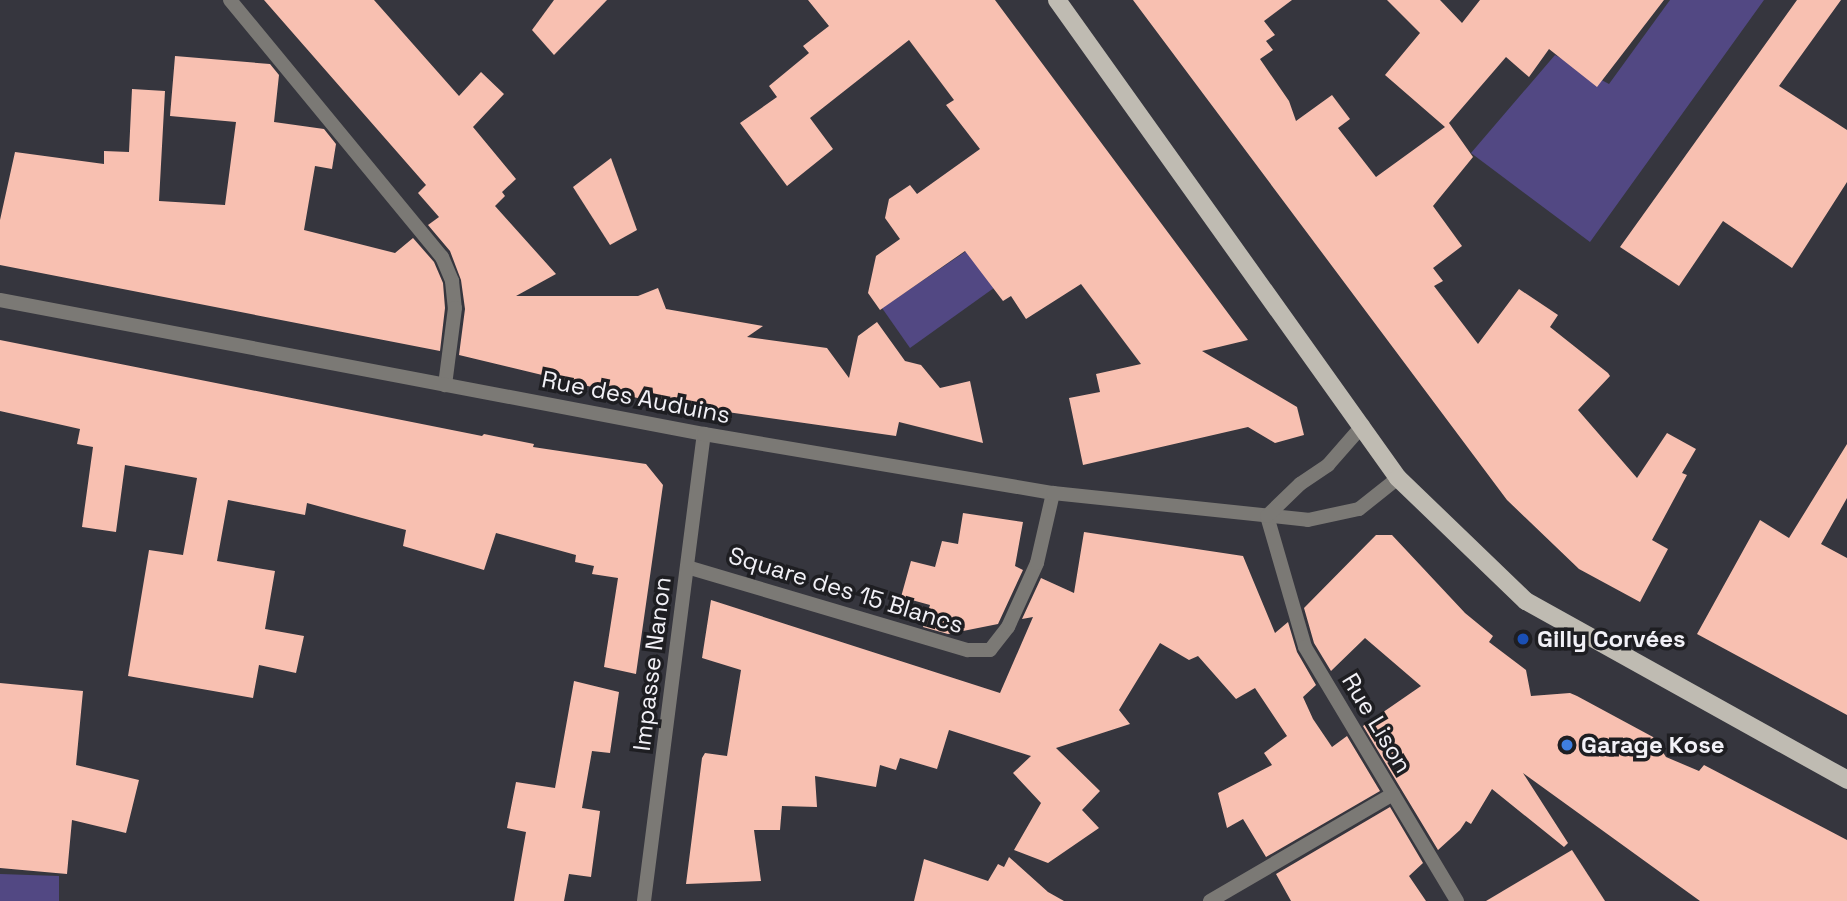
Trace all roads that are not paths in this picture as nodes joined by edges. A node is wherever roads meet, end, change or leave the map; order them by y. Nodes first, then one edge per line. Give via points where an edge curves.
1 (230, 0) edge
2 (1057, 0) edge
3 (0, 300) edge
4 (445, 385) junction
5 (1363, 425) junction
6 (704, 434) junction
7 (1398, 478) junction
8 (1053, 493) junction
9 (1267, 516) junction
10 (687, 567) junction
11 (1847, 780) edge
12 (1393, 794) junction
13 (643, 901) edge
14 (1210, 901) edge
15 (1457, 901) edge

1 - 4 street via 442,257 452,281 455,308
2 - 5 main road
3 - 4 street, Rue des Auduins
4 - 6 street, Rue des Auduins
5 - 7 main road
5 - 9 street via 1328,465
6 - 8 street, Rue des Auduins
6 - 10 street, Impasse Nanon
7 - 9 street, Rue des Auduins via 1359,509 1308,520
7 - 11 main road via 1526,601
8 - 9 street, Rue des Auduins
8 - 10 street, Square des 15 Blancs via 1037,563 1008,626 990,650 968,650
9 - 12 street, Rue Lison via 1305,647
10 - 13 street, Impasse Nanon
12 - 14 street, Rue Lison
12 - 15 street

